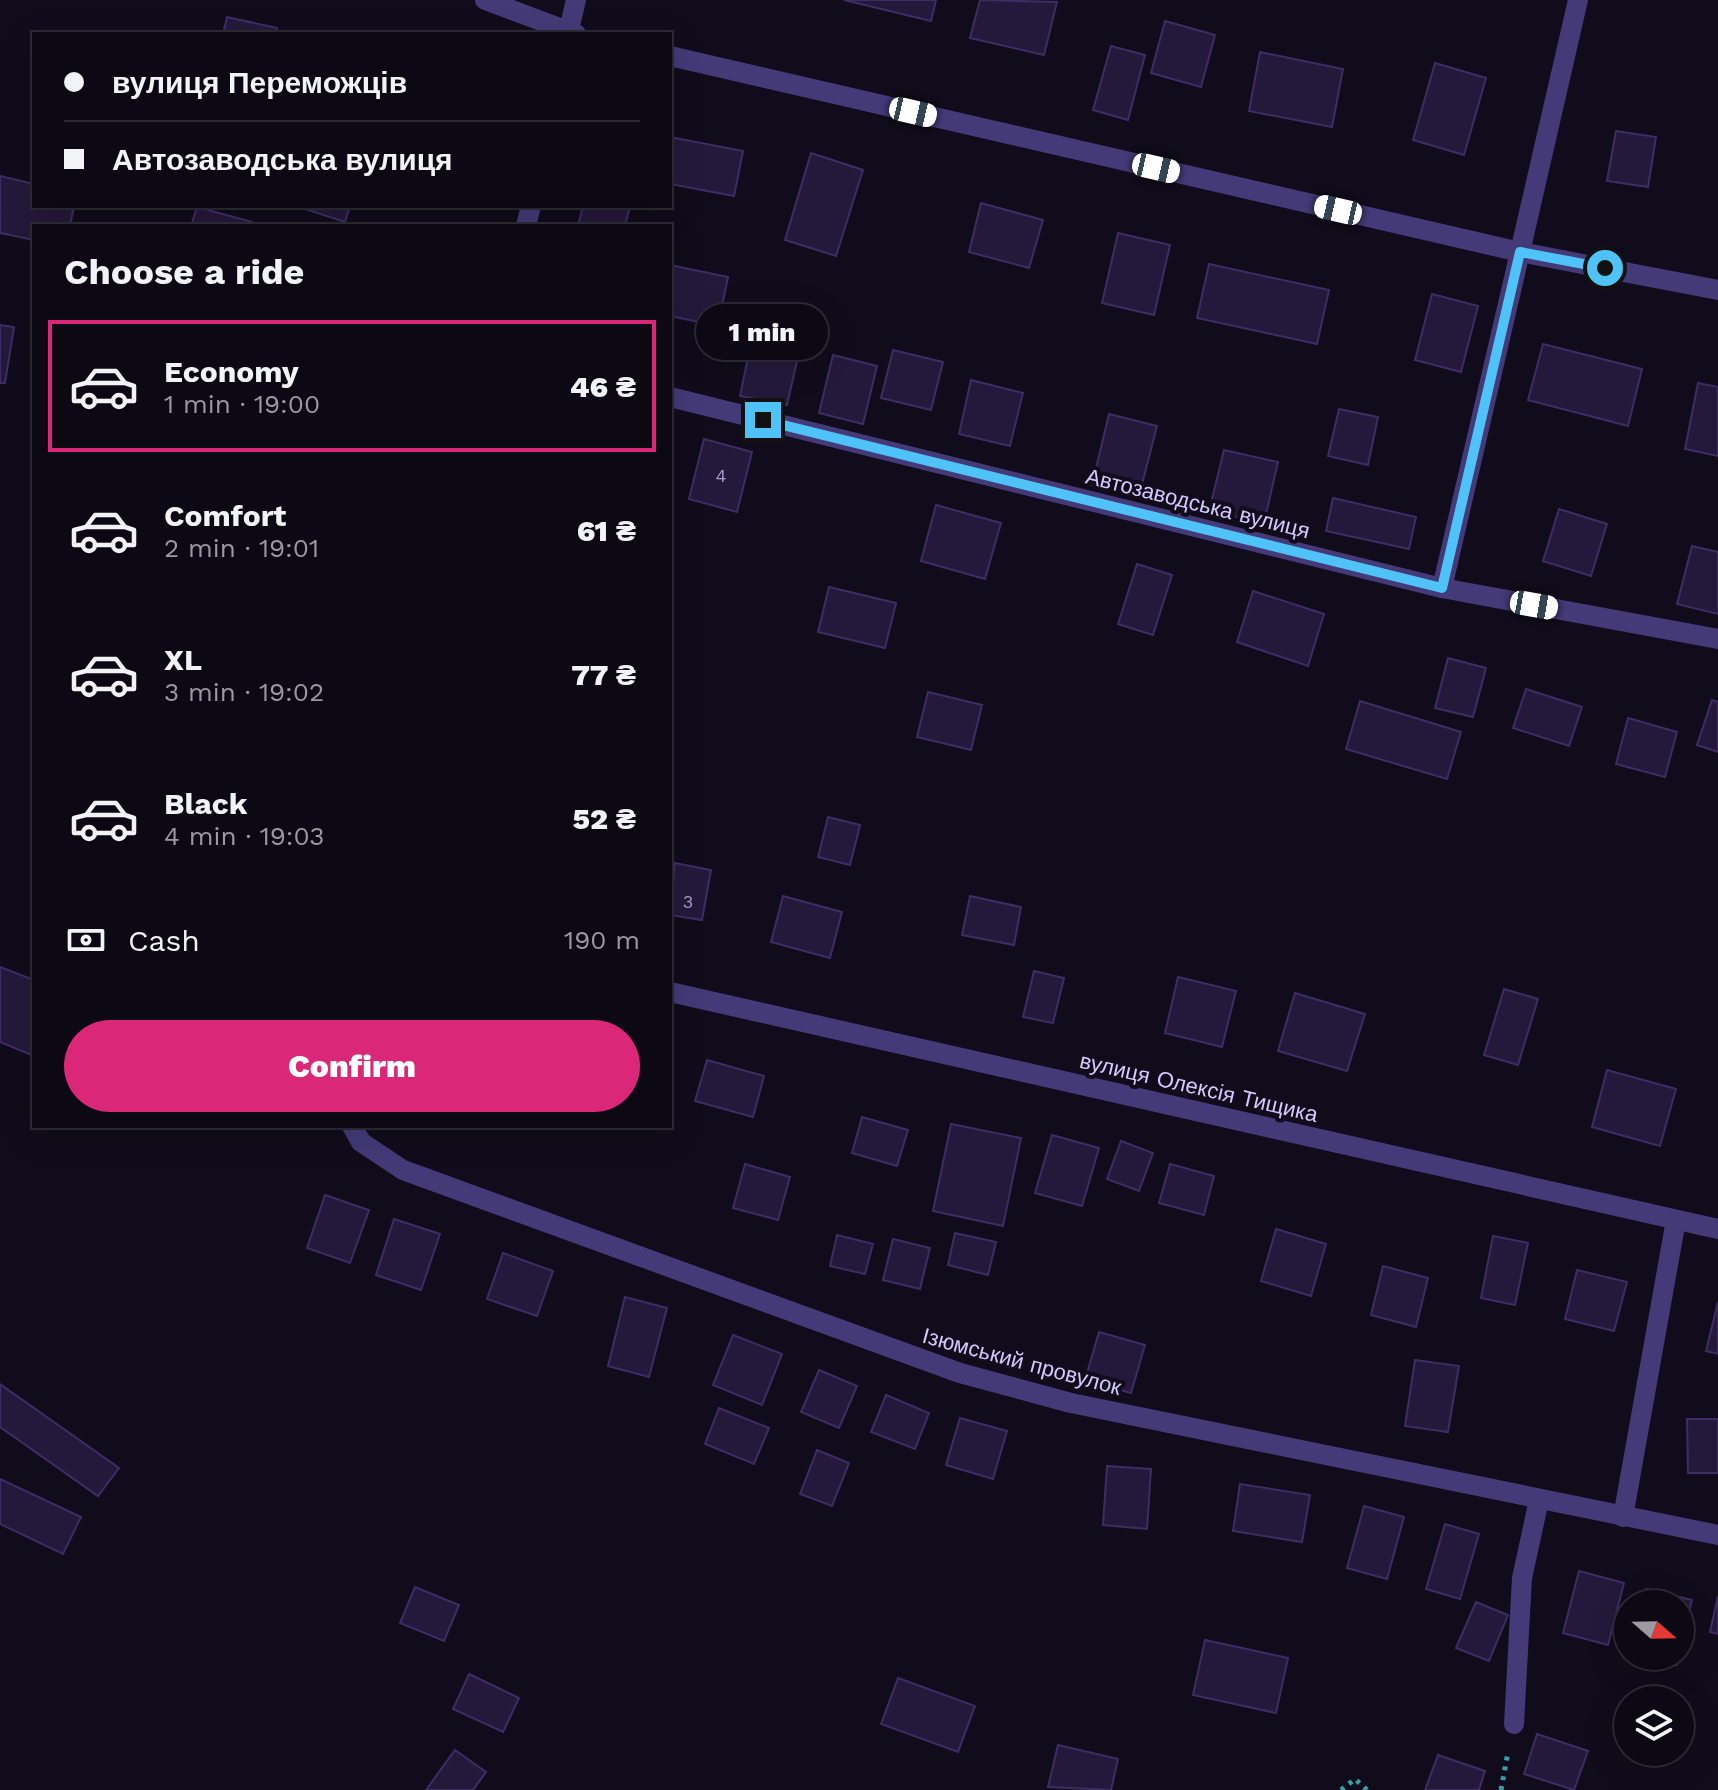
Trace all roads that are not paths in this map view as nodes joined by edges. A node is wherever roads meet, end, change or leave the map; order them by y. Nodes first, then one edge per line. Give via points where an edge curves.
1 (485, 0) edge
2 (576, 0) edge
3 (1578, 0) edge
4 (568, 32) edge
5 (571, 32) edge
6 (672, 56) edge
7 (1520, 252) junction
8 (1718, 290) edge
9 (672, 397) edge
10 (1442, 588) junction
11 (1718, 639) edge
12 (672, 992) edge
13 (353, 1128) edge
14 (1676, 1220) junction
15 (1718, 1229) edge
16 (1539, 1500) junction
17 (1623, 1517) junction
18 (1718, 1535) edge
19 (1514, 1724) road end

1 - 4 street
2 - 5 street
3 - 7 street
6 - 7 street
7 - 8 street
7 - 10 street
9 - 10 street, Автозаводська вулиця
10 - 11 street, Автозаводська вулиця
12 - 14 street, вулиця Олексія Тищика
13 - 16 street, Ізюмський провулок via 361,1142 403,1170 960,1373 1071,1403
14 - 15 street, вулиця Олексія Тищика
14 - 17 street
16 - 17 street, Ізюмський провулок
16 - 19 street via 1522,1578
17 - 18 street, Ізюмський провулок

